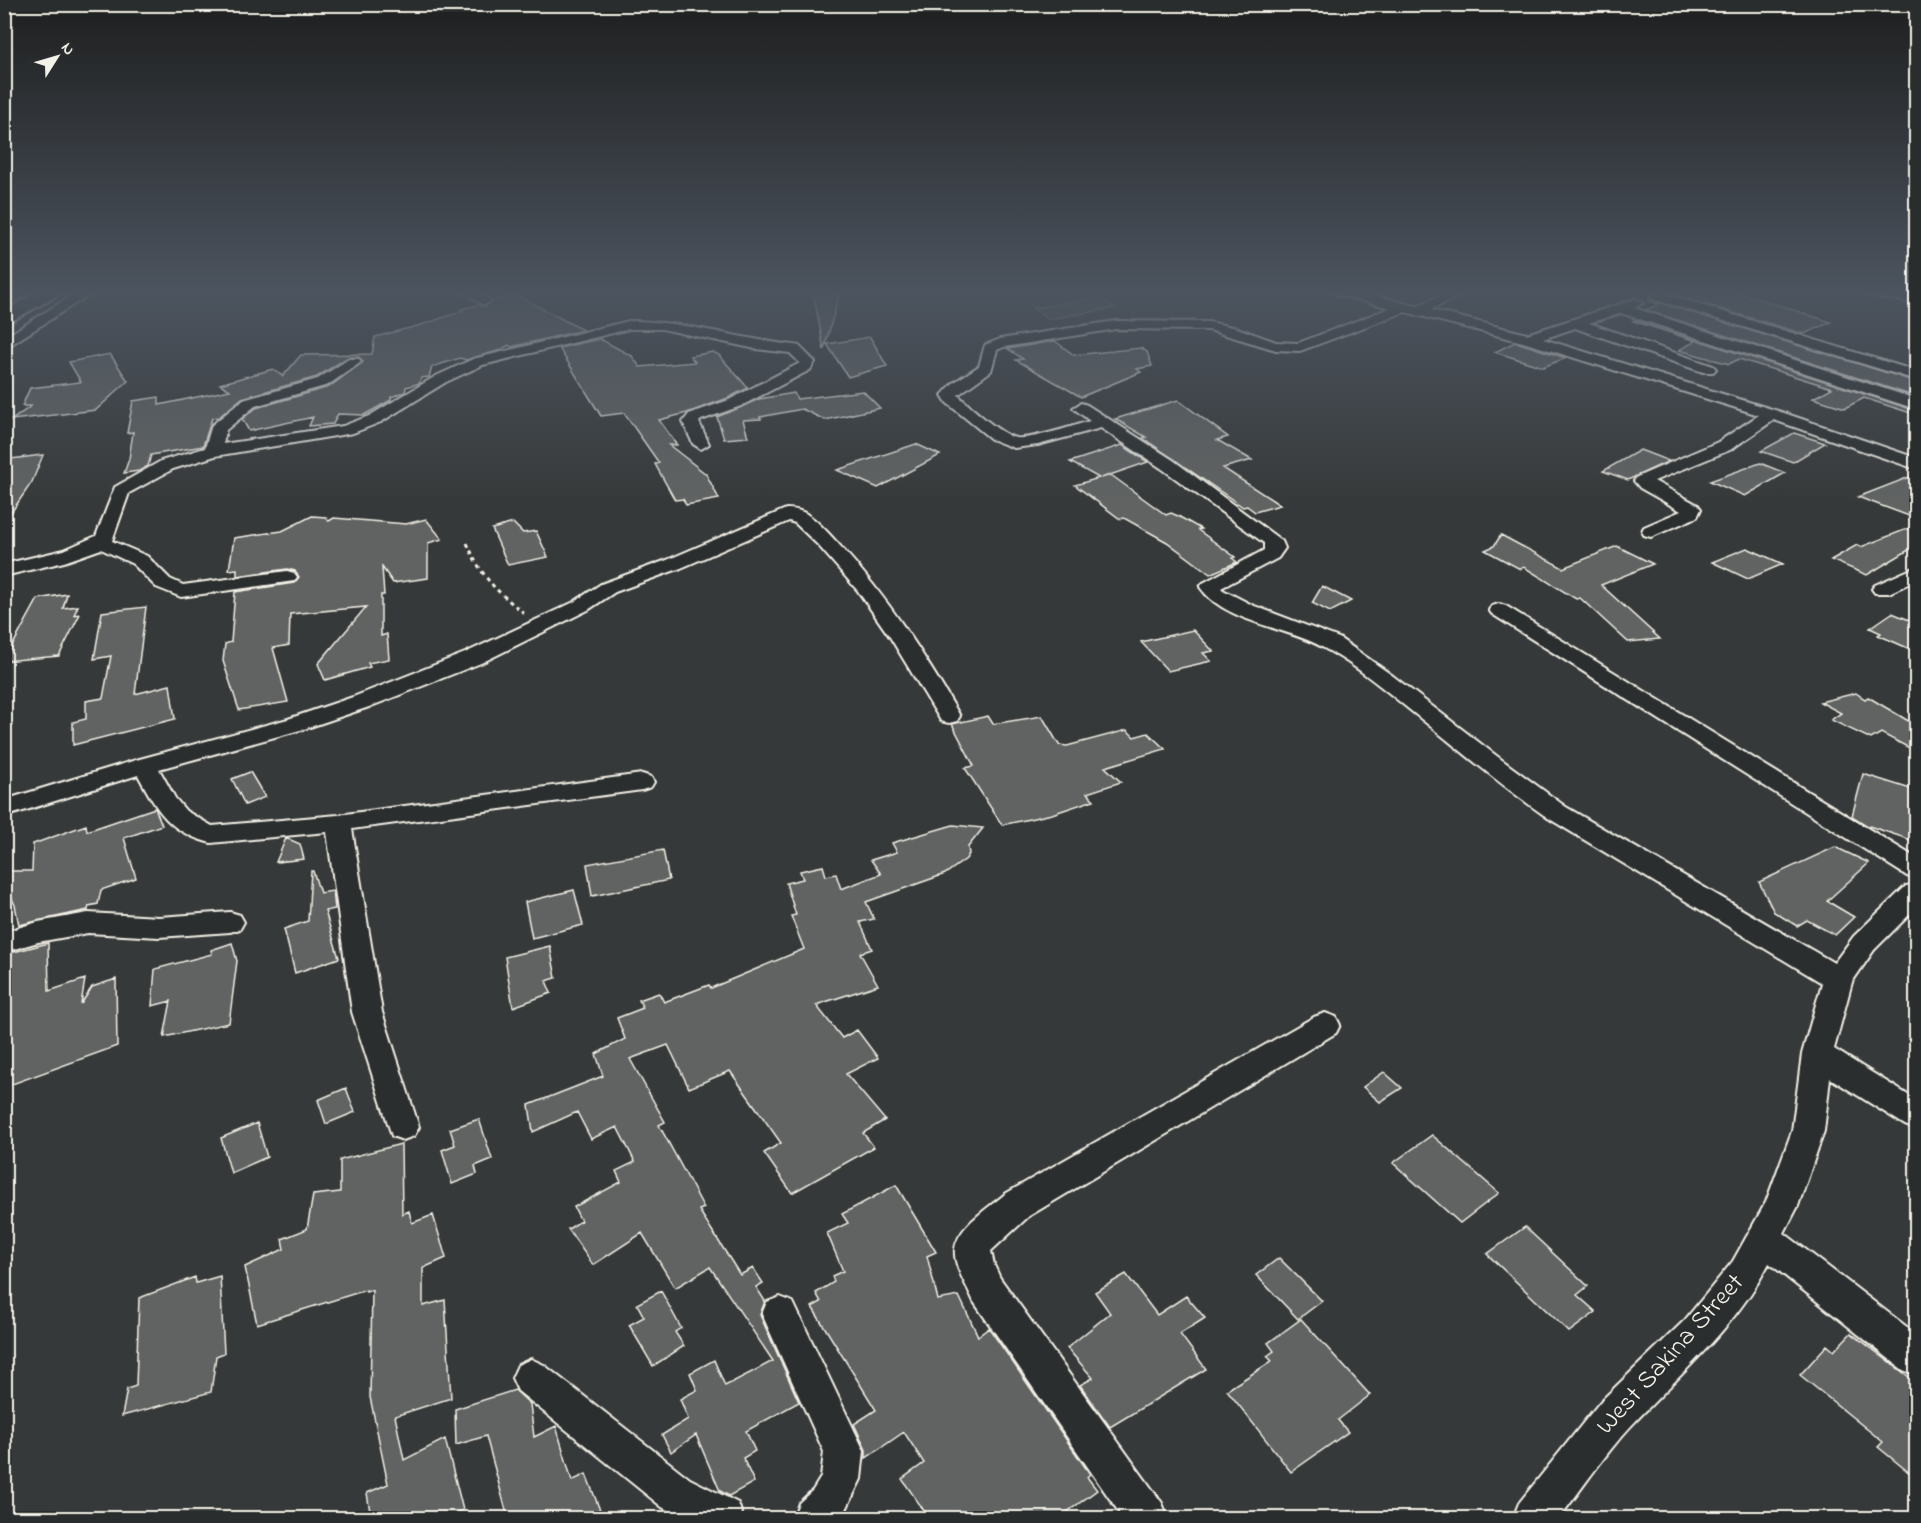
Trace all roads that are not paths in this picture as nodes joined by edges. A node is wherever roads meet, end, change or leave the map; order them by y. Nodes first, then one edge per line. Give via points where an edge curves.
1 (354, 362) dead end
2 (478, 362) edge
3 (808, 362) edge
4 (987, 362) edge
5 (1603, 362) edge
6 (1688, 362) edge
7 (1787, 362) edge
8 (1875, 362) edge
9 (1708, 369) dead end
10 (1917, 376) edge
11 (1917, 404) edge
12 (1081, 408) dead end
13 (1772, 414) junction
14 (1103, 423) junction
15 (701, 444) dead end
16 (213, 451) junction
17 (1917, 464) edge
18 (1651, 531) dead end
19 (100, 542) junction
20 (4, 570) edge
21 (1917, 573) edge
22 (287, 577) dead end
23 (1882, 589) dead end
24 (1499, 610) dead end
25 (950, 716) dead end
26 (145, 765) junction
27 (642, 782) dead end
28 (4, 809) edge
29 (338, 823) junction
30 (1917, 870) edge
31 (1917, 893) edge
32 (230, 922) dead end
33 (4, 942) edge
34 (1838, 979) junction
35 (1325, 1025) dead end
36 (1817, 1054) junction
37 (1917, 1116) edge
38 (403, 1127) dead end
39 (1764, 1238) junction
40 (780, 1314) dead end
41 (1917, 1357) edge
42 (531, 1378) dead end
43 (723, 1518) edge
44 (814, 1518) edge
45 (1147, 1518) edge
46 (1534, 1518) edge

1 - 16 street via 323,382 249,402 218,428
2 - 16 street via 347,430
3 - 15 street via 735,403 695,417 691,422
4 - 14 street via 986,368 950,394 997,435 1014,442 1038,440
5 - 13 street
6 - 9 street
7 - 11 street
8 - 10 street
12 - 14 street
13 - 17 street
13 - 18 street via 1724,446 1645,479 1646,484 1692,509 1691,513
14 - 34 street via 1273,541 1275,548 1271,554 1210,587 1219,597 1332,644 1543,804
16 - 19 street via 167,465 121,491
19 - 20 street
19 - 22 street via 140,560 163,583 181,591
21 - 23 street
24 - 30 street
25 - 26 street via 909,646 867,588 815,531 794,515 782,516 674,564 608,588 581,606 473,658 361,702
26 - 28 street
26 - 29 street via 172,813 194,831 211,836 235,835
27 - 29 street
29 - 38 street via 367,1012
31 - 34 street, West Sakina Street via 1864,943
32 - 33 street via 159,927 88,923
34 - 36 street, West Sakina Street
35 - 45 street via 1017,1205 980,1237 973,1249 987,1290
36 - 37 street
36 - 39 street, West Sakina Street via 1808,1131 1781,1206
39 - 41 street
39 - 46 street, West Sakina Street via 1746,1272 1698,1332 1614,1416
40 - 44 street via 844,1451 844,1472 838,1487
42 - 43 street via 676,1493

